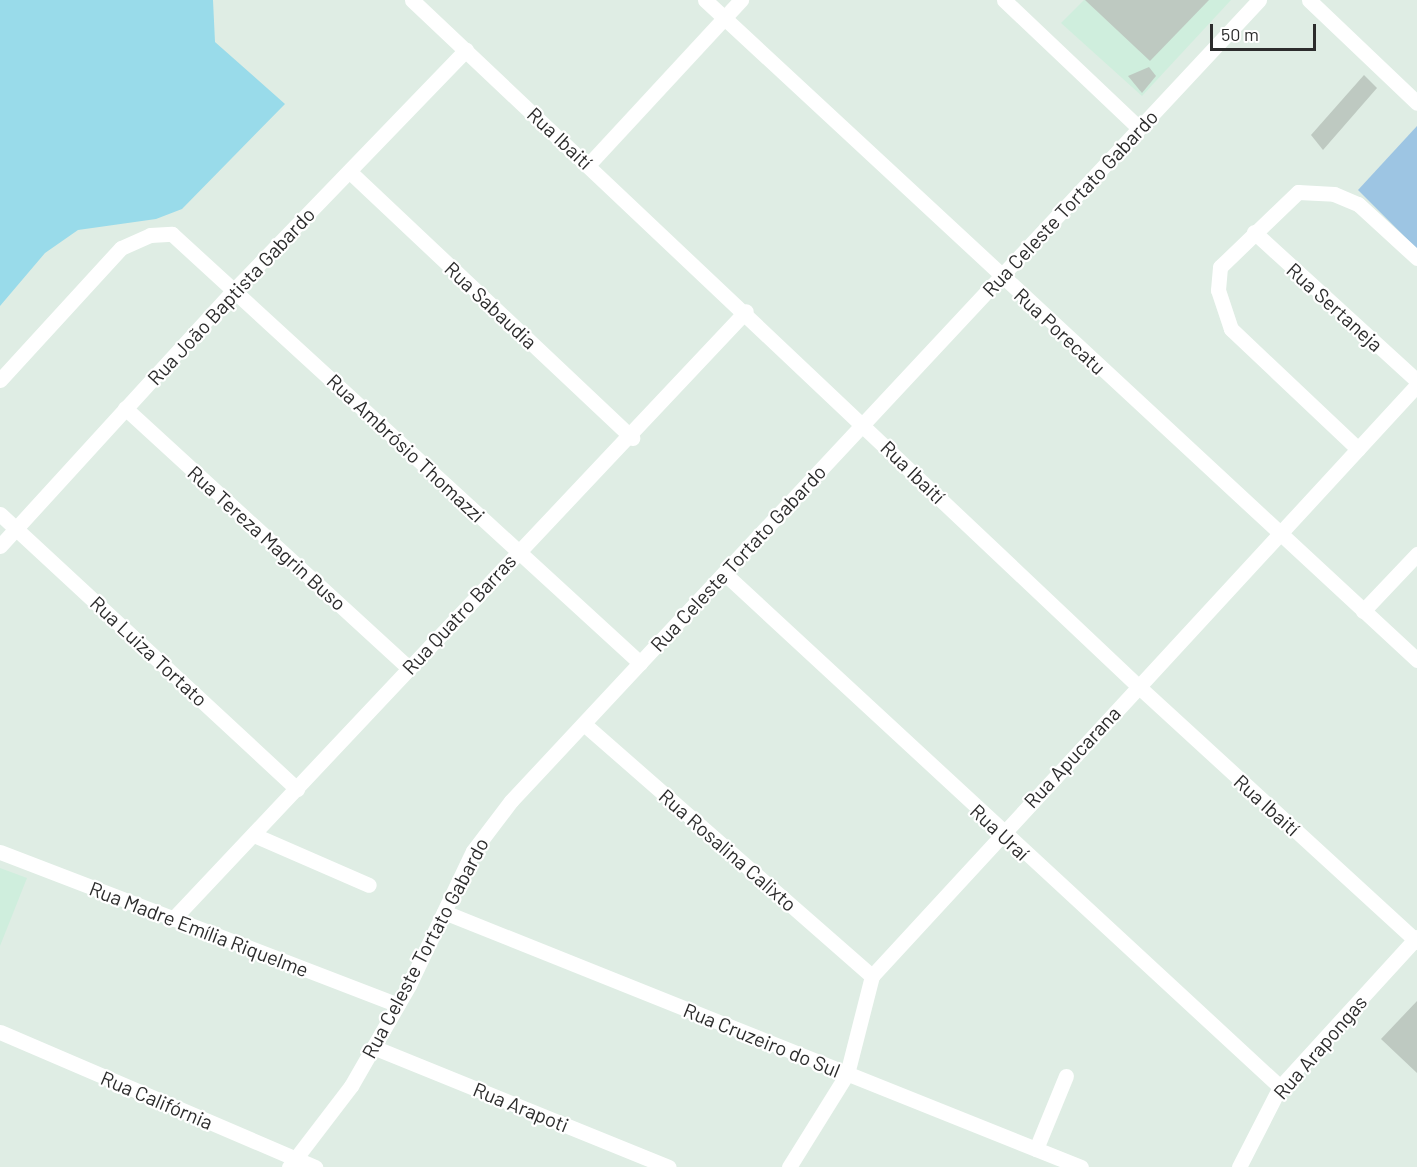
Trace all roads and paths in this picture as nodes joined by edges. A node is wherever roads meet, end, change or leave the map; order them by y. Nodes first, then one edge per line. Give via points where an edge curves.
1 (412, 0) edge
2 (705, 0) edge
3 (741, 0) edge
4 (1004, 0) edge
5 (1259, 0) edge
6 (1309, 0) edge
7 (725, 18) junction
8 (466, 50) junction
9 (1417, 102) edge
10 (1139, 128) junction
11 (588, 164) junction
12 (350, 172) junction
13 (1254, 232) junction
14 (1417, 258) edge
15 (1001, 276) junction
16 (234, 290) junction
17 (746, 311) junction
18 (0, 380) edge
19 (1417, 383) edge
20 (125, 408) junction
21 (863, 424) junction
22 (632, 438) junction
23 (1358, 449) junction
24 (0, 514) edge
25 (16, 529) junction
26 (1279, 534) junction
27 (0, 546) edge
28 (517, 551) junction
29 (1417, 554) edge
30 (724, 573) junction
31 (1363, 611) junction
32 (1417, 660) edge
33 (640, 663) junction
34 (410, 668) junction
35 (1138, 686) junction
36 (584, 723) junction
37 (297, 789) junction
38 (1001, 833) junction
39 (254, 834) junction
40 (0, 852) edge
41 (369, 885) dead end
42 (444, 912) junction
43 (173, 919) junction
44 (1416, 940) edge
45 (872, 976) junction
46 (398, 1005) junction
47 (0, 1032) edge
48 (373, 1047) junction
49 (846, 1074) junction
50 (1066, 1076) dead end
51 (1280, 1087) junction
52 (1036, 1149) junction
53 (292, 1163) edge
54 (315, 1167) edge
55 (669, 1167) edge
56 (789, 1167) edge
57 (1081, 1167) edge
58 (1239, 1167) edge

1 - 8 street, Rua Ibaití
2 - 7 street, Rua Porecatu
3 - 7 street
4 - 10 street
5 - 10 street, Rua Celeste Tortato Gabardo
6 - 9 street
7 - 11 street
7 - 15 street, Rua Porecatu
8 - 11 street, Rua Ibaití
8 - 12 street, Rua João Baptista Gabardo
10 - 15 street, Rua Celeste Tortato Gabardo
11 - 17 street, Rua Ibaití
12 - 16 street, Rua João Baptista Gabardo
12 - 22 street, Rua Sabaudia
13 - 14 street via 1298,192 1334,194 1358,204
13 - 19 street, Rua Sertaneja
13 - 23 street via 1220,267 1218,290 1232,329
15 - 21 street, Rua Celeste Tortato Gabardo
15 - 26 street, Rua Porecatu
16 - 18 street, Rua Ambrósio Thomazzi via 172,234 150,235 121,248
16 - 20 street, Rua João Baptista Gabardo
16 - 28 street, Rua Ambrósio Thomazzi
17 - 21 street, Rua Ibaití
17 - 22 street, Rua Quatro Barras
19 - 23 street, Rua Apucarana
20 - 25 street, Rua João Baptista Gabardo
20 - 34 street, Rua Tereza Magrin Buso
21 - 30 street, Rua Celeste Tortato Gabardo
21 - 35 street, Rua Ibaití
22 - 28 street, Rua Quatro Barras
23 - 26 street, Rua Apucarana
24 - 25 street, Rua Luiza Tortato
25 - 27 street, Rua João Baptista Gabardo
25 - 37 street, Rua Luiza Tortato
26 - 31 street, Rua Porecatu
26 - 35 street, Rua Apucarana
28 - 33 street, Rua Ambrósio Thomazzi
28 - 34 street, Rua Quatro Barras
29 - 31 street
30 - 33 street, Rua Celeste Tortato Gabardo
30 - 38 street, Rua Uraí
31 - 32 street, Rua Porecatu
33 - 36 street, Rua Celeste Tortato Gabardo
34 - 37 street, Rua Quatro Barras
35 - 38 street, Rua Apucarana
35 - 44 street, Rua Ibaití
36 - 42 street, Rua Celeste Tortato Gabardo via 473,851
36 - 45 street, Rua Rosalina Calixto
37 - 39 street, Rua Quatro Barras
38 - 45 street, Rua Apucarana
38 - 51 street, Rua Uraí
39 - 41 street
39 - 43 street, Rua Quatro Barras
40 - 43 street, Rua Madre Emília Riquelme
42 - 46 street, Rua Celeste Tortato Gabardo
42 - 49 street, Rua Cruzeiro do Sul
43 - 46 street, Rua Madre Emília Riquelme
44 - 51 street, Rua Arapongas
45 - 49 street, Rua Apucarana
46 - 48 street, Rua Celeste Tortato Gabardo
47 - 53 street, Rua Califórnia
48 - 53 street, Rua Celeste Tortato Gabardo
48 - 55 street, Rua Arapoti
49 - 52 street, Rua Cruzeiro do Sul
49 - 56 street, Rua Apucarana
50 - 52 street
51 - 58 street, Rua Arapongas
52 - 57 street, Rua Cruzeiro do Sul
53 - 54 street, Rua Califórnia

